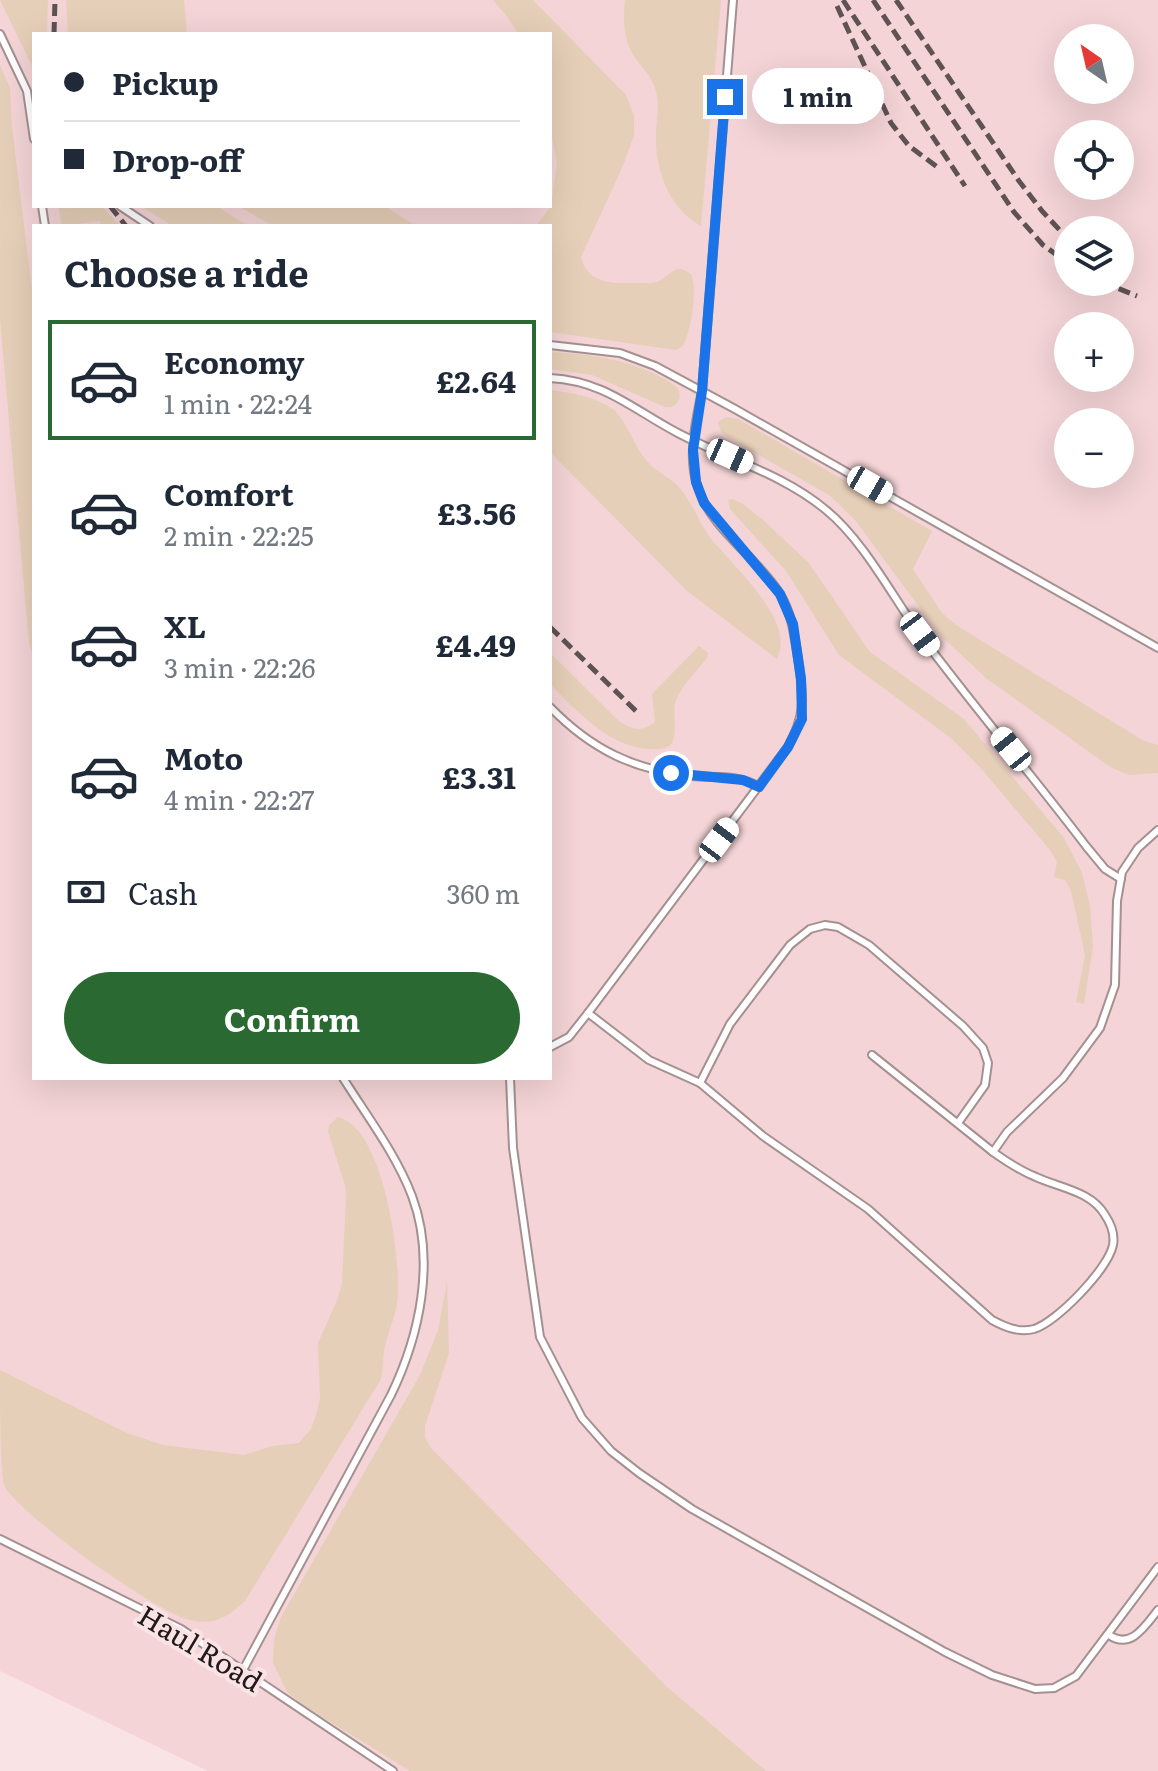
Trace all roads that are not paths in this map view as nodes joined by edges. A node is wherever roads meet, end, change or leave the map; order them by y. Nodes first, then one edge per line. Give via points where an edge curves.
1 (733, 0) edge
2 (0, 34) edge
3 (32, 125) edge
4 (123, 208) edge
5 (147, 224) edge
6 (552, 345) edge
7 (552, 378) edge
8 (702, 391) junction
9 (694, 440) junction
10 (1158, 648) edge
11 (552, 709) edge
12 (759, 787) junction
13 (1158, 830) edge
14 (1121, 879) junction
15 (588, 1013) junction
16 (552, 1046) edge
17 (872, 1055) dead end
18 (344, 1080) edge
19 (510, 1080) edge
20 (700, 1083) junction
21 (958, 1123) junction
22 (993, 1152) junction
23 (0, 1539) edge
24 (1158, 1567) edge
25 (1158, 1610) edge
26 (1109, 1635) junction
27 (243, 1670) junction
28 (393, 1771) edge

1 - 8 lane
2 - 3 lane via 27,91
4 - 5 lane
6 - 8 lane via 633,357
7 - 9 lane via 600,387
8 - 9 lane
8 - 10 lane
9 - 12 lane via 696,482 704,503 780,594 793,624 802,719
9 - 14 lane via 781,481 838,521 1086,846
11 - 12 lane via 587,741 629,762
12 - 15 lane
13 - 14 lane via 1130,857
14 - 22 lane via 1117,973 1106,1014 1079,1059
15 - 16 lane via 569,1037
15 - 20 lane via 649,1060
17 - 21 lane
18 - 27 lane via 412,1197 422,1252 419,1310 403,1371
19 - 26 lane via 513,1148 538,1328 582,1418 611,1451 692,1509 945,1652 1011,1683 1035,1689 1062,1685 1076,1676
20 - 21 lane via 730,1024 790,945 810,929 838,927 869,945 983,1048 988,1063 985,1085
20 - 22 lane via 763,1136 868,1209 992,1320 1018,1330 1035,1329 1064,1311 1099,1270 1113,1245 1113,1232 1092,1201
21 - 22 lane
23 - 27 lane, Haul Road via 181,1629
24 - 26 lane
25 - 26 lane via 1127,1641
27 - 28 lane, Haul Road

